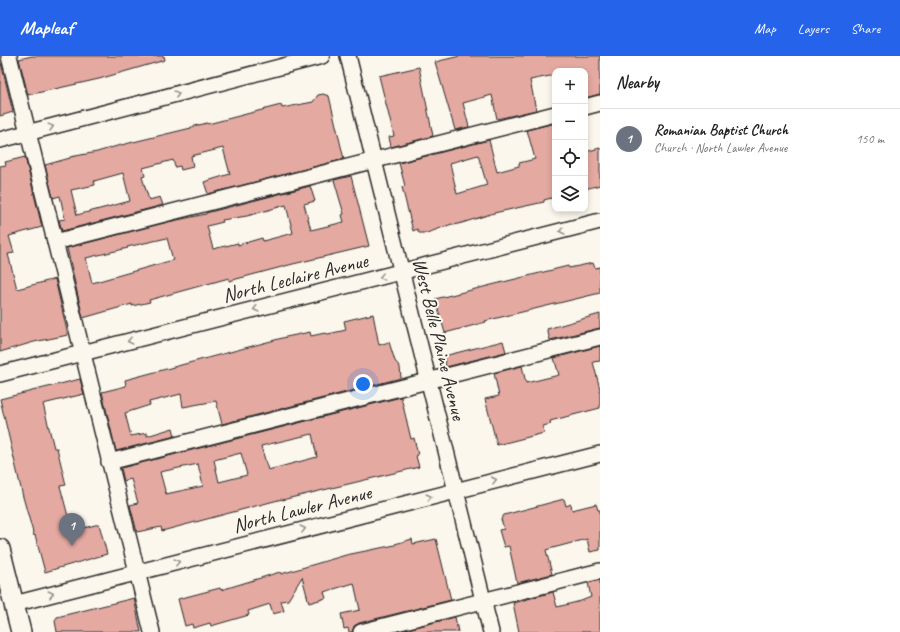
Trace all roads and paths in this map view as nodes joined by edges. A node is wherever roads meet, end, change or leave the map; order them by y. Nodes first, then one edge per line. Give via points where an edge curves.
1 (8, 56) edge
2 (322, 56) edge
3 (348, 56) edge
4 (600, 103) edge
5 (588, 106) edge
6 (552, 115) edge
7 (28, 133) junction
8 (0, 140) edge
9 (374, 161) junction
10 (600, 221) edge
11 (55, 242) junction
12 (401, 272) junction
13 (600, 337) edge
14 (83, 353) junction
15 (0, 374) edge
16 (429, 381) junction
17 (600, 454) edge
18 (110, 462) junction
19 (456, 490) junction
20 (0, 549) edge
21 (600, 571) edge
22 (137, 572) junction
23 (483, 601) junction
24 (14, 604) junction
25 (21, 632) edge
26 (152, 632) edge
27 (361, 632) edge
28 (491, 632) edge

1 - 7 street
7 -> 2 street
3 - 9 street, West Belle Plaine Avenue
4 - 5 street
6 - 9 street
7 - 8 street
7 - 11 street
9 - 11 street
9 - 12 street, West Belle Plaine Avenue
10 -> 12 street, North Leclaire Avenue
11 - 14 street
12 -> 14 street, North Leclaire Avenue
12 - 16 street, West Belle Plaine Avenue
13 - 16 street
14 - 15 street, North Leclaire Avenue
14 - 18 street
16 - 18 street
16 - 19 street, West Belle Plaine Avenue
19 -> 17 street, North Lawler Avenue
18 - 22 street
22 -> 19 street, North Lawler Avenue
19 - 23 street, West Belle Plaine Avenue
20 - 24 main road
21 - 23 street
24 -> 22 street, North Lawler Avenue
22 - 26 street
23 - 27 street
23 - 28 street, West Belle Plaine Avenue
24 - 25 main road

